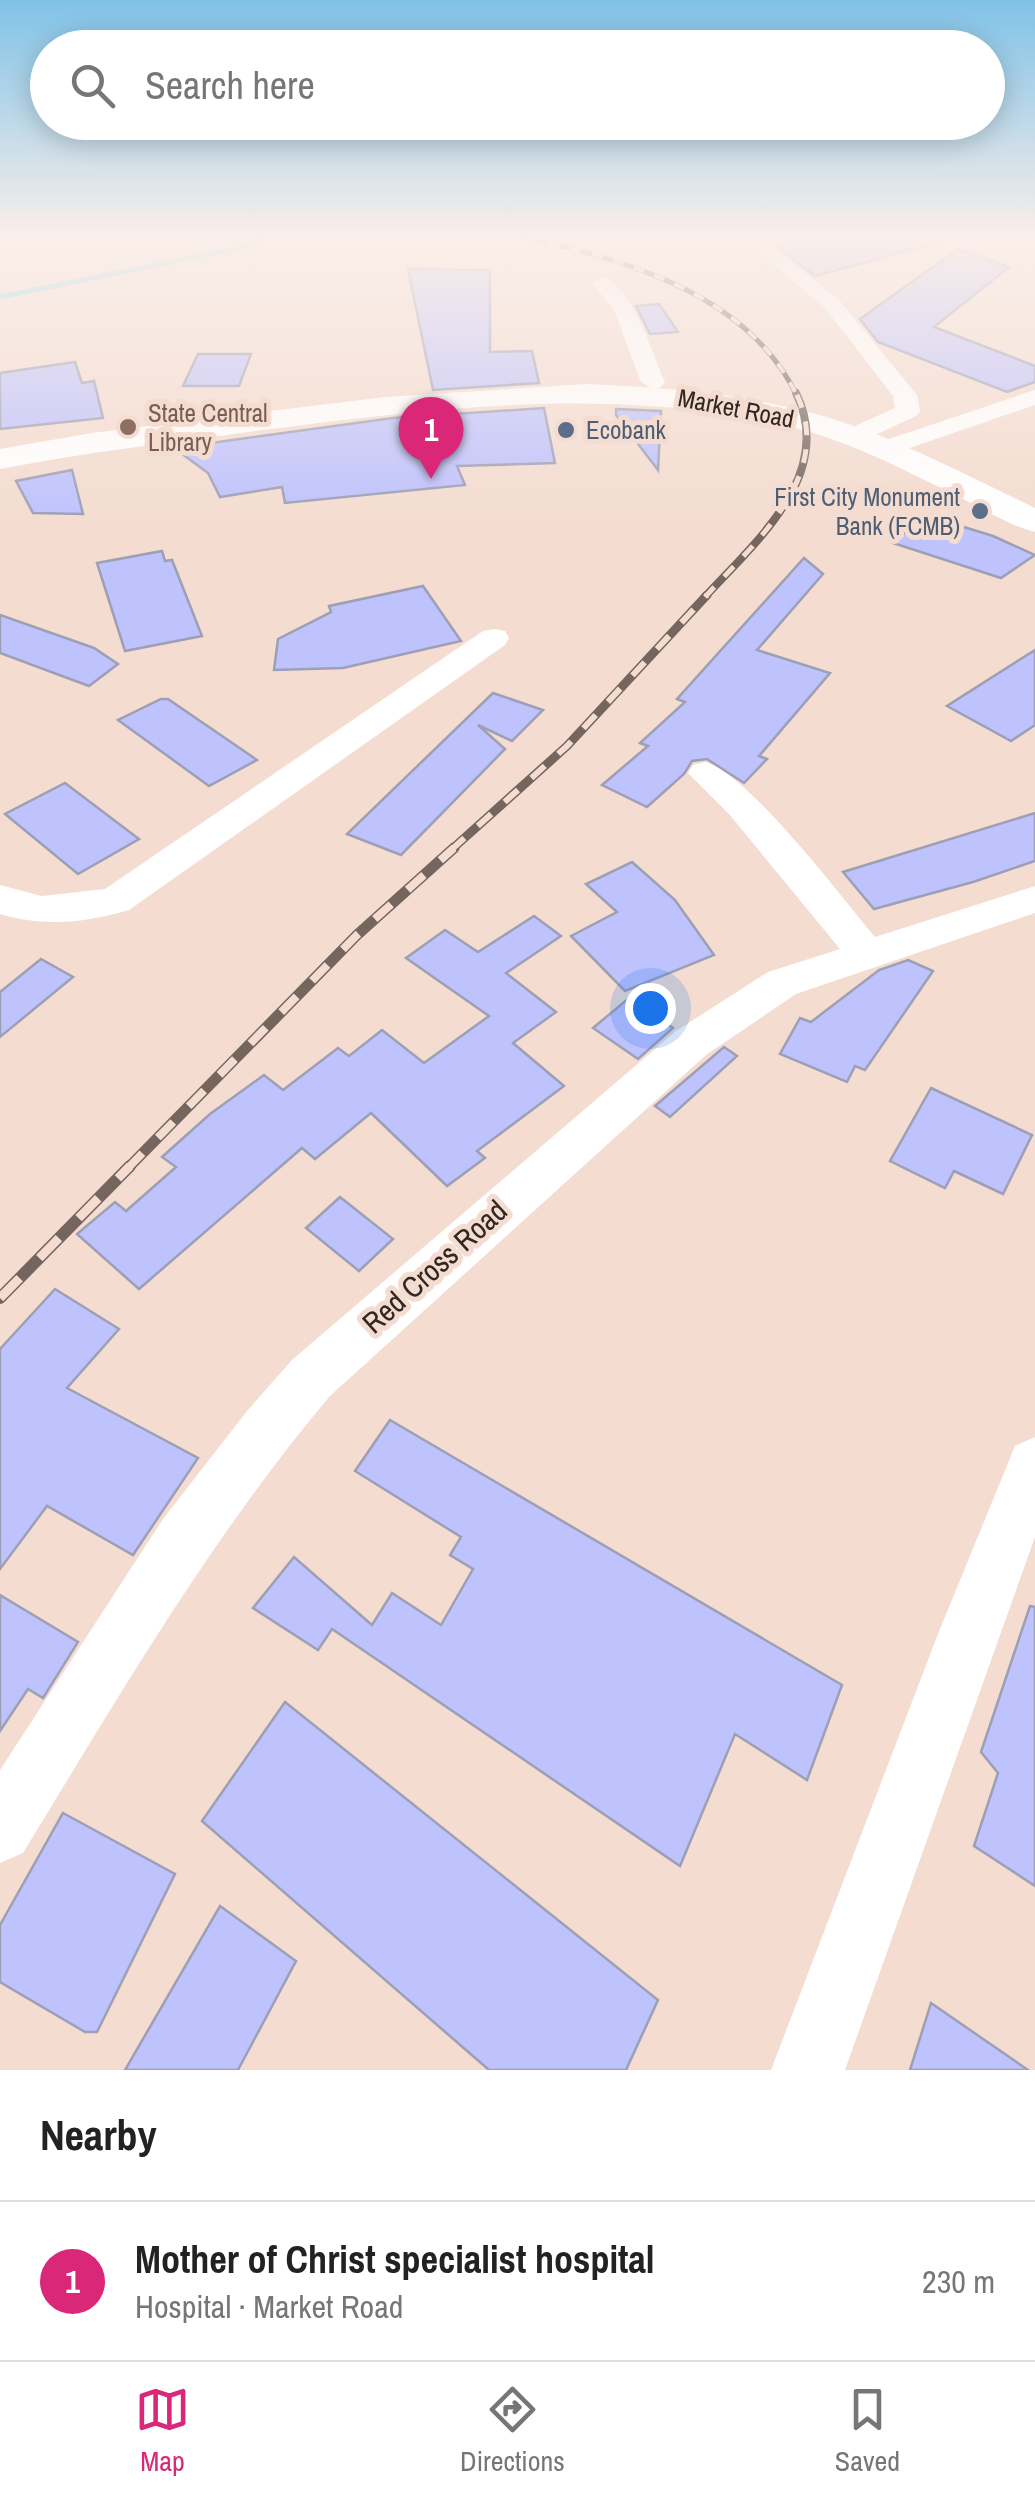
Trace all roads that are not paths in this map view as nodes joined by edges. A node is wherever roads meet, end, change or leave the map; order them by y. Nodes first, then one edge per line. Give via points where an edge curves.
1 (632, 331) edge
2 (854, 331) edge
3 (652, 382) junction
4 (1035, 398) edge
5 (810, 418) junction
6 (881, 441) junction
7 (0, 448) edge
8 (0, 459) edge
9 (1035, 507) edge
10 (1035, 521) edge
11 (494, 638) dead end
12 (705, 773) dead end
13 (0, 898) edge
14 (1035, 899) edge
15 (866, 953) junction
16 (1035, 1465) edge
17 (0, 1830) edge
18 (808, 2070) edge

1 - 3 street
2 - 6 street via 906,395 908,410
3 - 5 main road, Market Road
3 - 7 main road, Market Road via 477,387 356,399
4 - 6 street
5 - 6 main road, Market Road
5 - 8 main road, Market Road via 631,392 498,394
6 - 9 main road, Market Road
6 - 10 main road, Market Road
11 - 13 street via 114,901 52,910
12 - 15 street via 742,806
14 - 15 street, Red Cross Road
15 - 17 street, Red Cross Road via 756,996 691,1042 310,1378 164,1570
16 - 18 street

